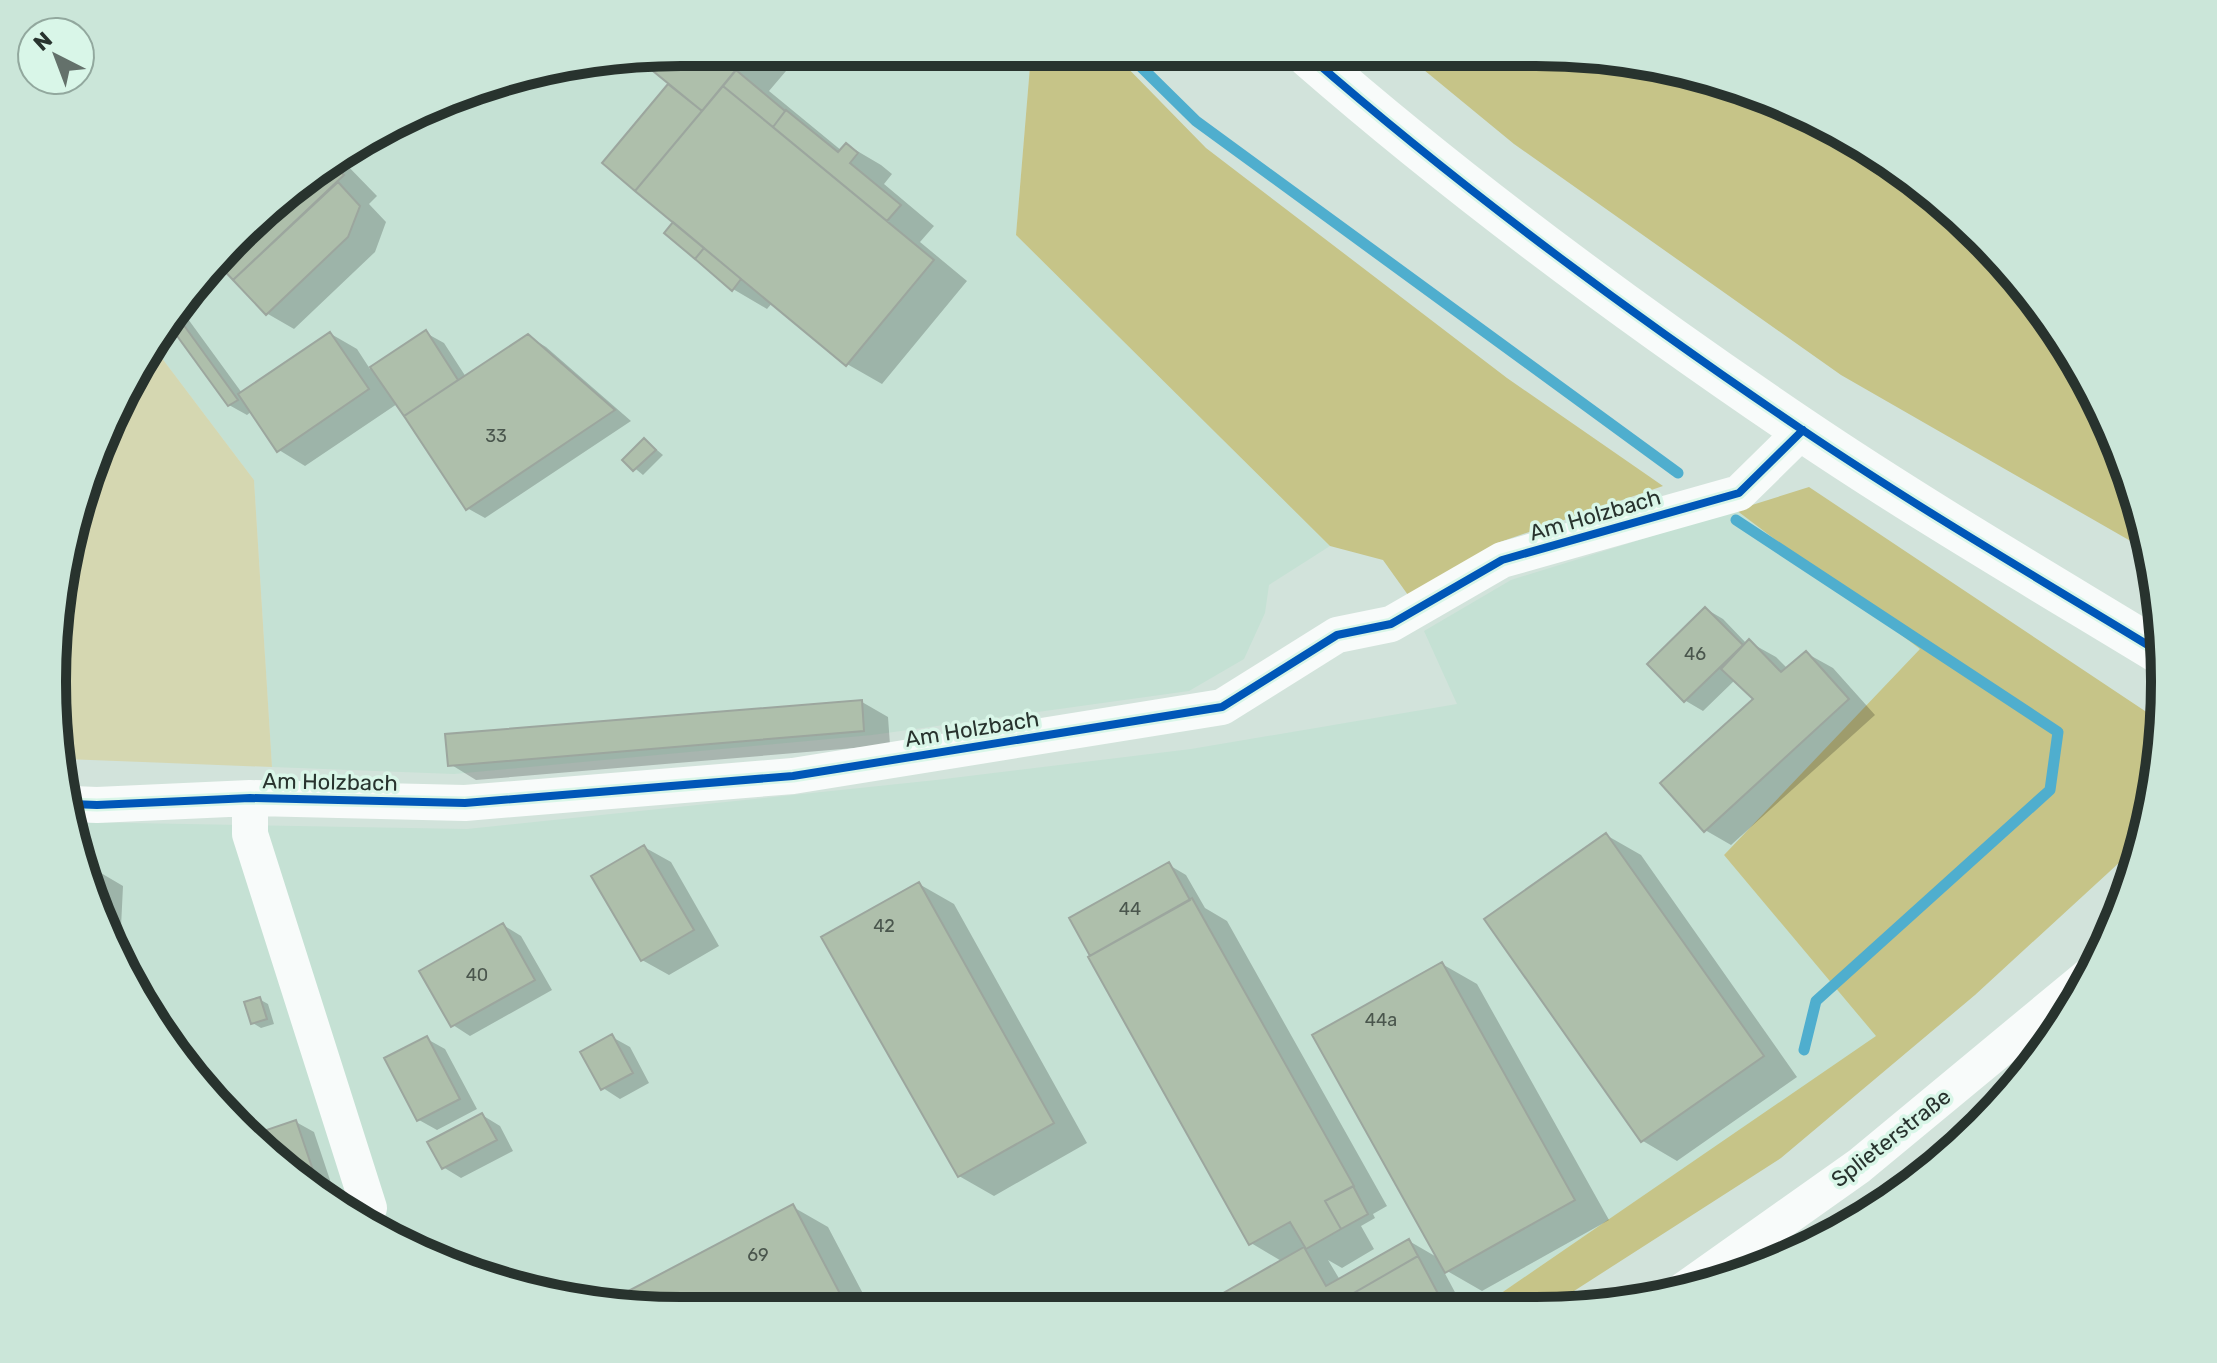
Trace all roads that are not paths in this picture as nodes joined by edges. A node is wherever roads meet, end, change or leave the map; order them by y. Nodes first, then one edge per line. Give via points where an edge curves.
1 (1321, 66) edge
2 (1803, 430) junction
3 (2150, 646) edge
4 (250, 798) junction
5 (79, 804) edge
6 (2065, 996) edge
7 (369, 1208) dead end
8 (1711, 1271) edge

1 - 2 main road via 1484,200
2 - 3 main road
2 - 4 street, Am Holzbach via 1739,493 1502,560 1391,624 1337,635 1222,707 793,776 465,803
4 - 5 street, Am Holzbach
4 - 7 street via 250,834
6 - 8 street, Splieterstraße via 1859,1166

